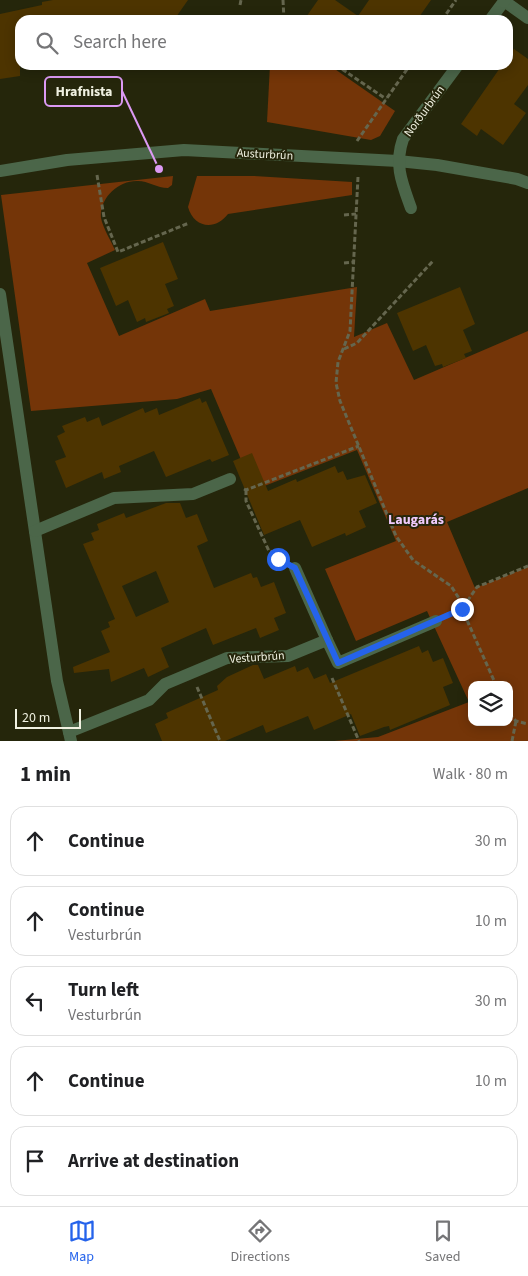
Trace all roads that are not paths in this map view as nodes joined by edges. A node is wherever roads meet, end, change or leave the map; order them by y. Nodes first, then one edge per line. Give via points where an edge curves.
1 (505, 1) edge
2 (494, 15) edge
3 (528, 18) edge
4 (454, 70) edge
5 (398, 161) junction
6 (0, 170) edge
7 (528, 183) edge
8 (411, 208) dead end
9 (0, 294) edge
10 (230, 480) road end
11 (35, 531) junction
12 (295, 568) road end
13 (436, 621) road end
14 (327, 640) junction
15 (70, 737) edge

1 - 2 street
1 - 3 street
4 - 5 street, Norðurbrún via 403,139
5 - 6 street, Austurbrún via 184,150 67,160
5 - 7 street, Austurbrún via 437,165
5 - 8 street via 400,179
9 - 11 street, Vesturbrún
10 - 11 street via 193,494 114,498
11 - 15 street, Vesturbrún via 57,681
12 - 14 street
13 - 14 street via 338,663
14 - 15 street, Vesturbrún via 288,656 227,658 164,684 149,700

